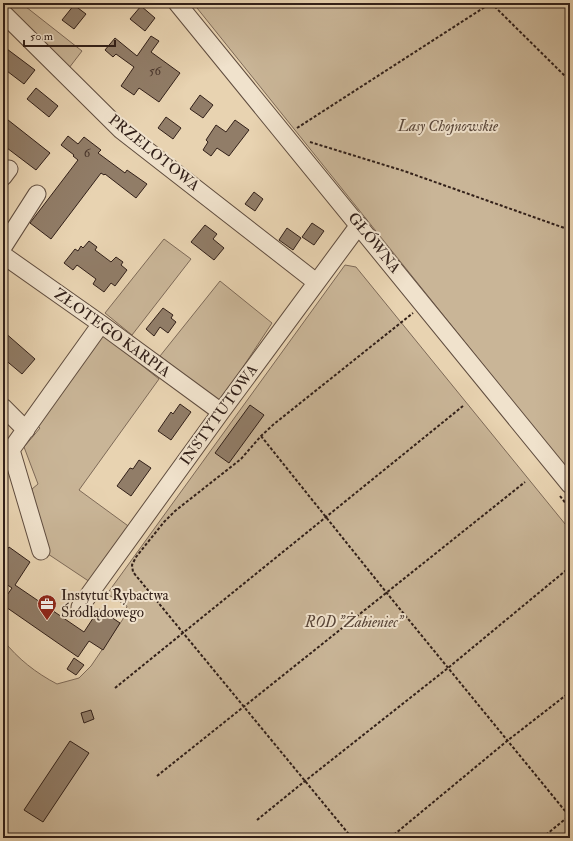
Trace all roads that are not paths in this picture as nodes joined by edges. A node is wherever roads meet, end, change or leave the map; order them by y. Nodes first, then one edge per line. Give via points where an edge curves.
1 (177, 3) edge
2 (3, 13) edge
3 (37, 194) dead end
4 (359, 225) junction
5 (3, 247) edge
6 (3, 255) edge
7 (316, 282) junction
8 (101, 324) junction
9 (3, 407) edge
10 (220, 412) junction
11 (26, 430) junction
12 (6, 454) edge
13 (570, 485) edge
14 (41, 551) dead end
15 (80, 607) dead end

1 - 4 street, GŁÓWNA
2 - 7 street, PRZELOTOWA via 121,130
3 - 5 street
4 - 7 street, INSTYTUTOWA
4 - 13 street, GŁÓWNA
6 - 8 street, ZŁOTEGO KARPIA
7 - 10 street, INSTYTUTOWA
8 - 10 street, ZŁOTEGO KARPIA
8 - 11 street
9 - 11 street
10 - 15 street, INSTYTUTOWA
11 - 12 street
12 - 14 street

